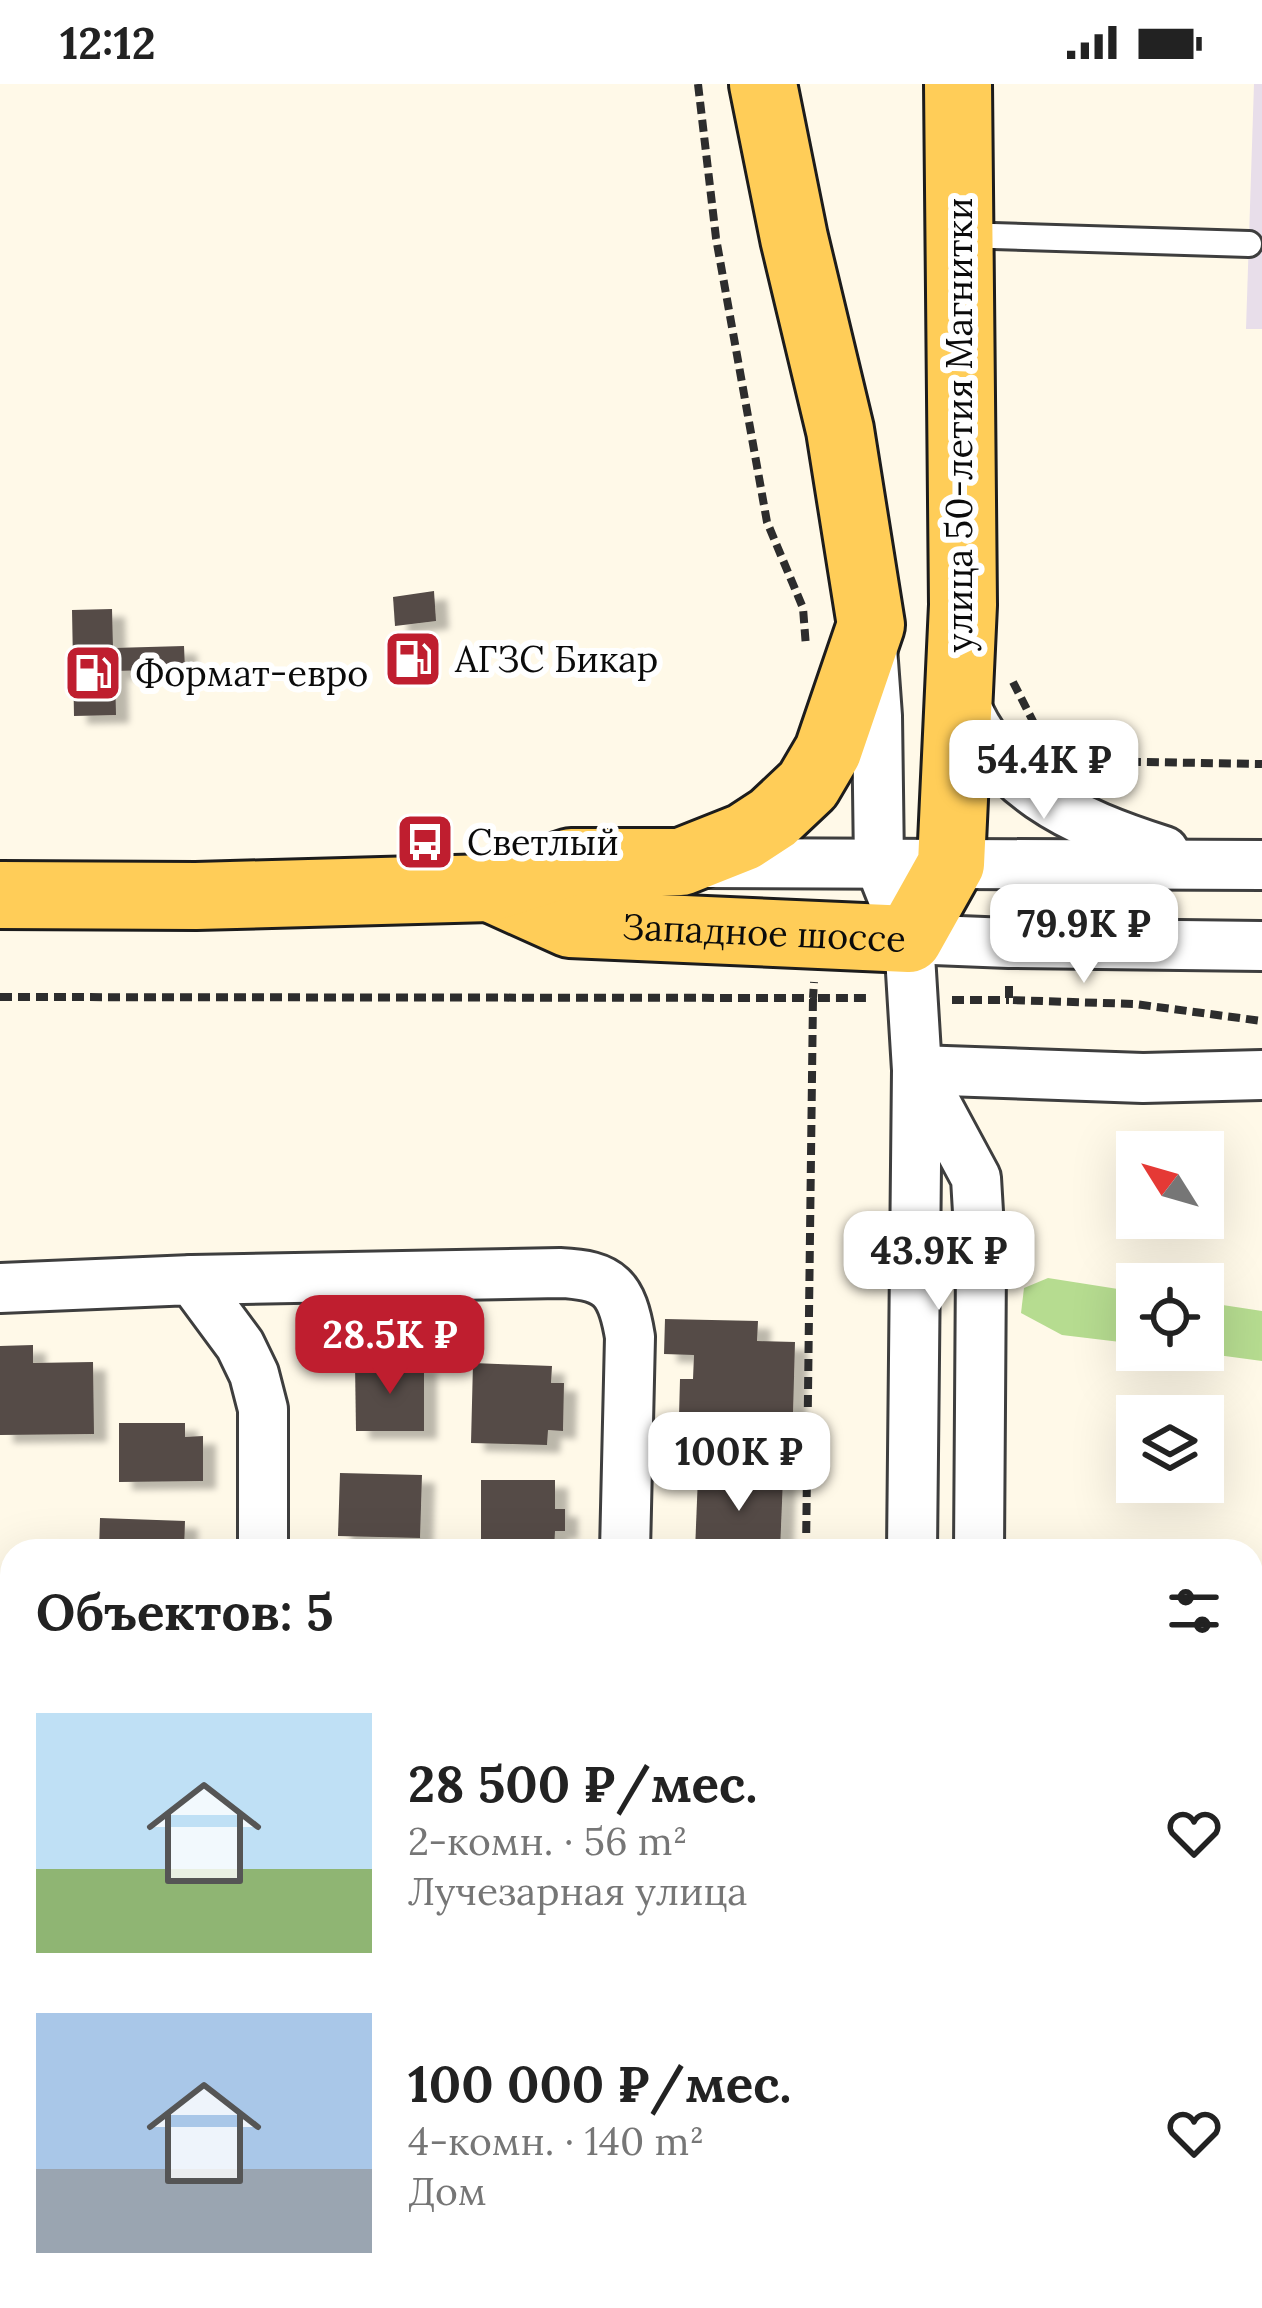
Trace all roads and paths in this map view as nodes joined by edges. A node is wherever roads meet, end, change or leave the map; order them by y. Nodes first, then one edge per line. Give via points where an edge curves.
1 (698, 84) edge
2 (763, 84) edge
3 (958, 84) edge
4 (957, 235) junction
5 (1249, 244) dead end
6 (871, 625) junction
7 (806, 649) dead end
8 (959, 688) junction
9 (1262, 764) edge
10 (1023, 783) junction
11 (681, 862) junction
12 (880, 863) junction
13 (951, 864) junction
14 (1209, 865) junction
15 (1262, 865) edge
16 (490, 888) junction
17 (0, 895) edge
18 (1262, 946) edge
19 (911, 969) junction
20 (1009, 1000) dead end
21 (917, 1070) junction
22 (1262, 1075) edge
23 (192, 1280) junction
24 (0, 1288) edge
25 (263, 1539) edge
26 (625, 1539) edge
27 (806, 1539) edge
28 (912, 1539) edge
29 (980, 1539) edge

1 - 7 path via 716,238 767,522 803,608
2 - 6 main road via 840,430
3 - 4 main road, улица 50-летия Магнитки
4 - 5 lane
4 - 8 main road, улица 50-летия Магнитки
6 - 11 main road via 828,751 808,785 744,837
6 - 12 street
8 - 10 street, Западное шоссе via 986,745
8 - 13 main road, улица 50-летия Магнитки
9 - 10 path via 1087,760 1048,750
10 - 14 street, Западное шоссе via 1105,832
11 - 12 street, Западное шоссе
11 - 16 main road, Западное шоссе via 571,862
12 - 13 street, Западное шоссе
12 - 19 street
13 - 14 street, Западное шоссе
13 - 19 main road, улица 50-летия Магнитки
14 - 15 street, Западное шоссе
16 - 17 main road, Западное шоссе
16 - 19 main road, Западное шоссе via 570,924
18 - 19 street, Западное шоссе via 1009,943
19 - 20 path
19 - 21 street
19 - 27 path via 813,998
21 - 22 street
21 - 28 street
21 - 29 street via 976,1178
23 - 24 street
23 - 25 street via 240,1346 263,1409
23 - 26 street via 560,1273 610,1286 625,1306 630,1336

